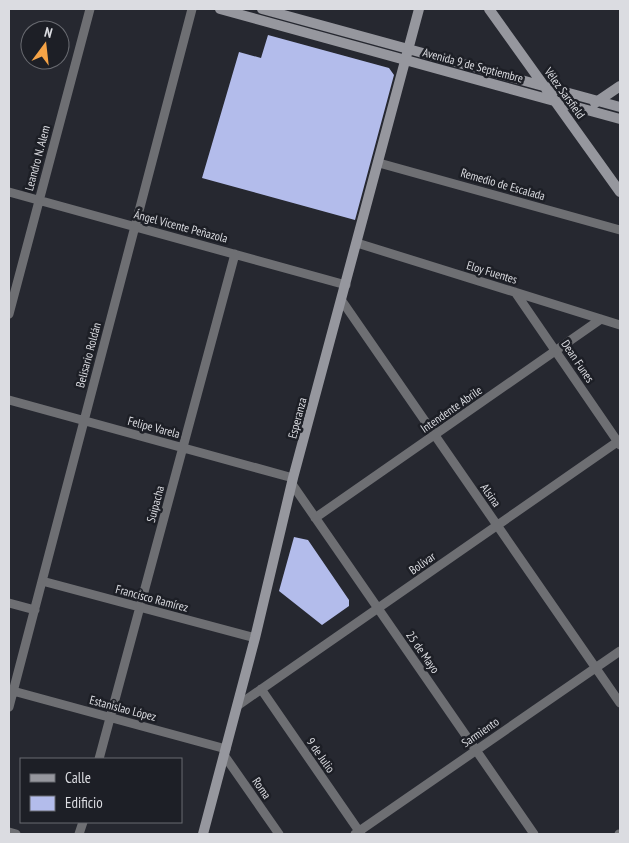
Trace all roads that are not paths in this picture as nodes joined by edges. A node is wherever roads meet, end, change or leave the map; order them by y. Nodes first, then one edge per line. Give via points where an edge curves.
1 (90, 9) edge
2 (192, 9) edge
3 (220, 9) edge
4 (262, 9) edge
5 (419, 9) edge
6 (489, 9) edge
7 (406, 55) junction
8 (620, 86) edge
9 (547, 87) junction
10 (557, 100) junction
11 (598, 101) junction
12 (620, 107) edge
13 (586, 109) junction
14 (620, 119) edge
15 (378, 162) junction
16 (9, 192) edge
17 (620, 192) edge
18 (39, 200) junction
19 (134, 226) junction
20 (620, 230) edge
21 (357, 243) junction
22 (235, 254) junction
23 (346, 285) junction
24 (515, 292) junction
25 (342, 301) junction
26 (9, 314) edge
27 (601, 320) junction
28 (620, 325) edge
29 (556, 351) junction
30 (9, 400) edge
31 (84, 421) junction
32 (435, 436) junction
33 (619, 442) edge
34 (183, 448) junction
35 (292, 481) junction
36 (314, 518) junction
37 (497, 525) junction
38 (42, 581) junction
39 (9, 603) edge
40 (140, 607) junction
41 (377, 608) junction
42 (35, 610) junction
43 (255, 638) junction
44 (620, 651) edge
45 (596, 668) junction
46 (261, 689) junction
47 (13, 691) junction
48 (620, 703) edge
49 (237, 706) junction
50 (9, 707) edge
51 (110, 718) junction
52 (476, 750) junction
53 (225, 752) junction
54 (99, 758) edge
55 (9, 832) edge
56 (358, 833) edge
57 (16, 834) edge
58 (203, 834) edge
59 (278, 834) edge
60 (534, 834) edge

1 - 18 street, Leandro N. Alem
2 - 19 street, Belisario Roldán
3 - 7 main road
4 - 7 main road
5 - 7 main road, Esperanza
6 - 9 main road, Vélez Sarsfield
7 - 9 main road, Avenida 9 de Septiembre
7 - 10 main road, Avenida 9 de Septiembre
7 - 15 main road, Esperanza
8 - 11 main road
9 - 10 main road, Vélez Sarsfield
9 - 11 main road, Avenida 9 de Septiembre
10 - 13 main road, Avenida 9 de Septiembre
10 - 17 main road, Vélez Sarsfield
11 - 12 main road, Avenida 9 de Septiembre
11 - 13 main road
13 - 14 main road, Avenida 9 de Septiembre
15 - 20 street, Remedio de Escalada
15 - 21 main road, Esperanza
16 - 18 street, Ángel Vicente Peñazola
18 - 19 street, Ángel Vicente Peñazola
18 - 26 street, Leandro N. Alem
19 - 22 street, Ángel Vicente Peñazola
19 - 31 street, Belisario Roldán
21 - 23 main road, Esperanza
21 - 24 street, Eloy Fuentes
22 - 23 street, Ángel Vicente Peñazola
22 - 34 street, Suipacha
23 - 25 main road, Esperanza
24 - 27 street, Eloy Fuentes
24 - 29 street, Dean Funes
25 - 32 street, Alsina
25 - 35 main road, Esperanza
27 - 28 street, Eloy Fuentes
27 - 29 street, Intendente Abrile
29 - 32 street, Intendente Abrile
29 - 33 street, Dean Funes
30 - 31 street, Felipe Varela
31 - 34 street, Felipe Varela
31 - 38 street, Belisario Roldán
32 - 36 street, Intendente Abrile
32 - 37 street, Alsina
33 - 37 street, Bolívar
34 - 35 street, Felipe Varela
34 - 40 street, Suipacha
35 - 36 street, 25 de Mayo
35 - 43 main road, Esperanza
36 - 41 street, 25 de Mayo
37 - 41 street, Bolívar
37 - 45 street, Alsina
38 - 40 street, Francisco Ramírez
38 - 42 street, Belisario Roldán
39 - 42 street
40 - 43 street, Francisco Ramírez
40 - 51 street, Suipacha
41 - 46 street, Bolívar
41 - 52 street, 25 de Mayo
42 - 47 street, Belisario Roldán
43 - 49 main road, Esperanza
44 - 45 street, Sarmiento
45 - 48 street, Alsina
45 - 52 street, Sarmiento
46 - 49 street, Bolívar
46 - 56 street, 9 de Julio
47 - 50 street, Belisario Roldán
47 - 51 street, Estanislao López
49 - 53 main road, Esperanza
51 - 53 street, Estanislao López
51 - 54 street, Suipacha
52 - 56 street, Sarmiento
52 - 60 street, 25 de Mayo
53 - 58 main road, Esperanza
53 - 59 street, Roma
55 - 57 street

